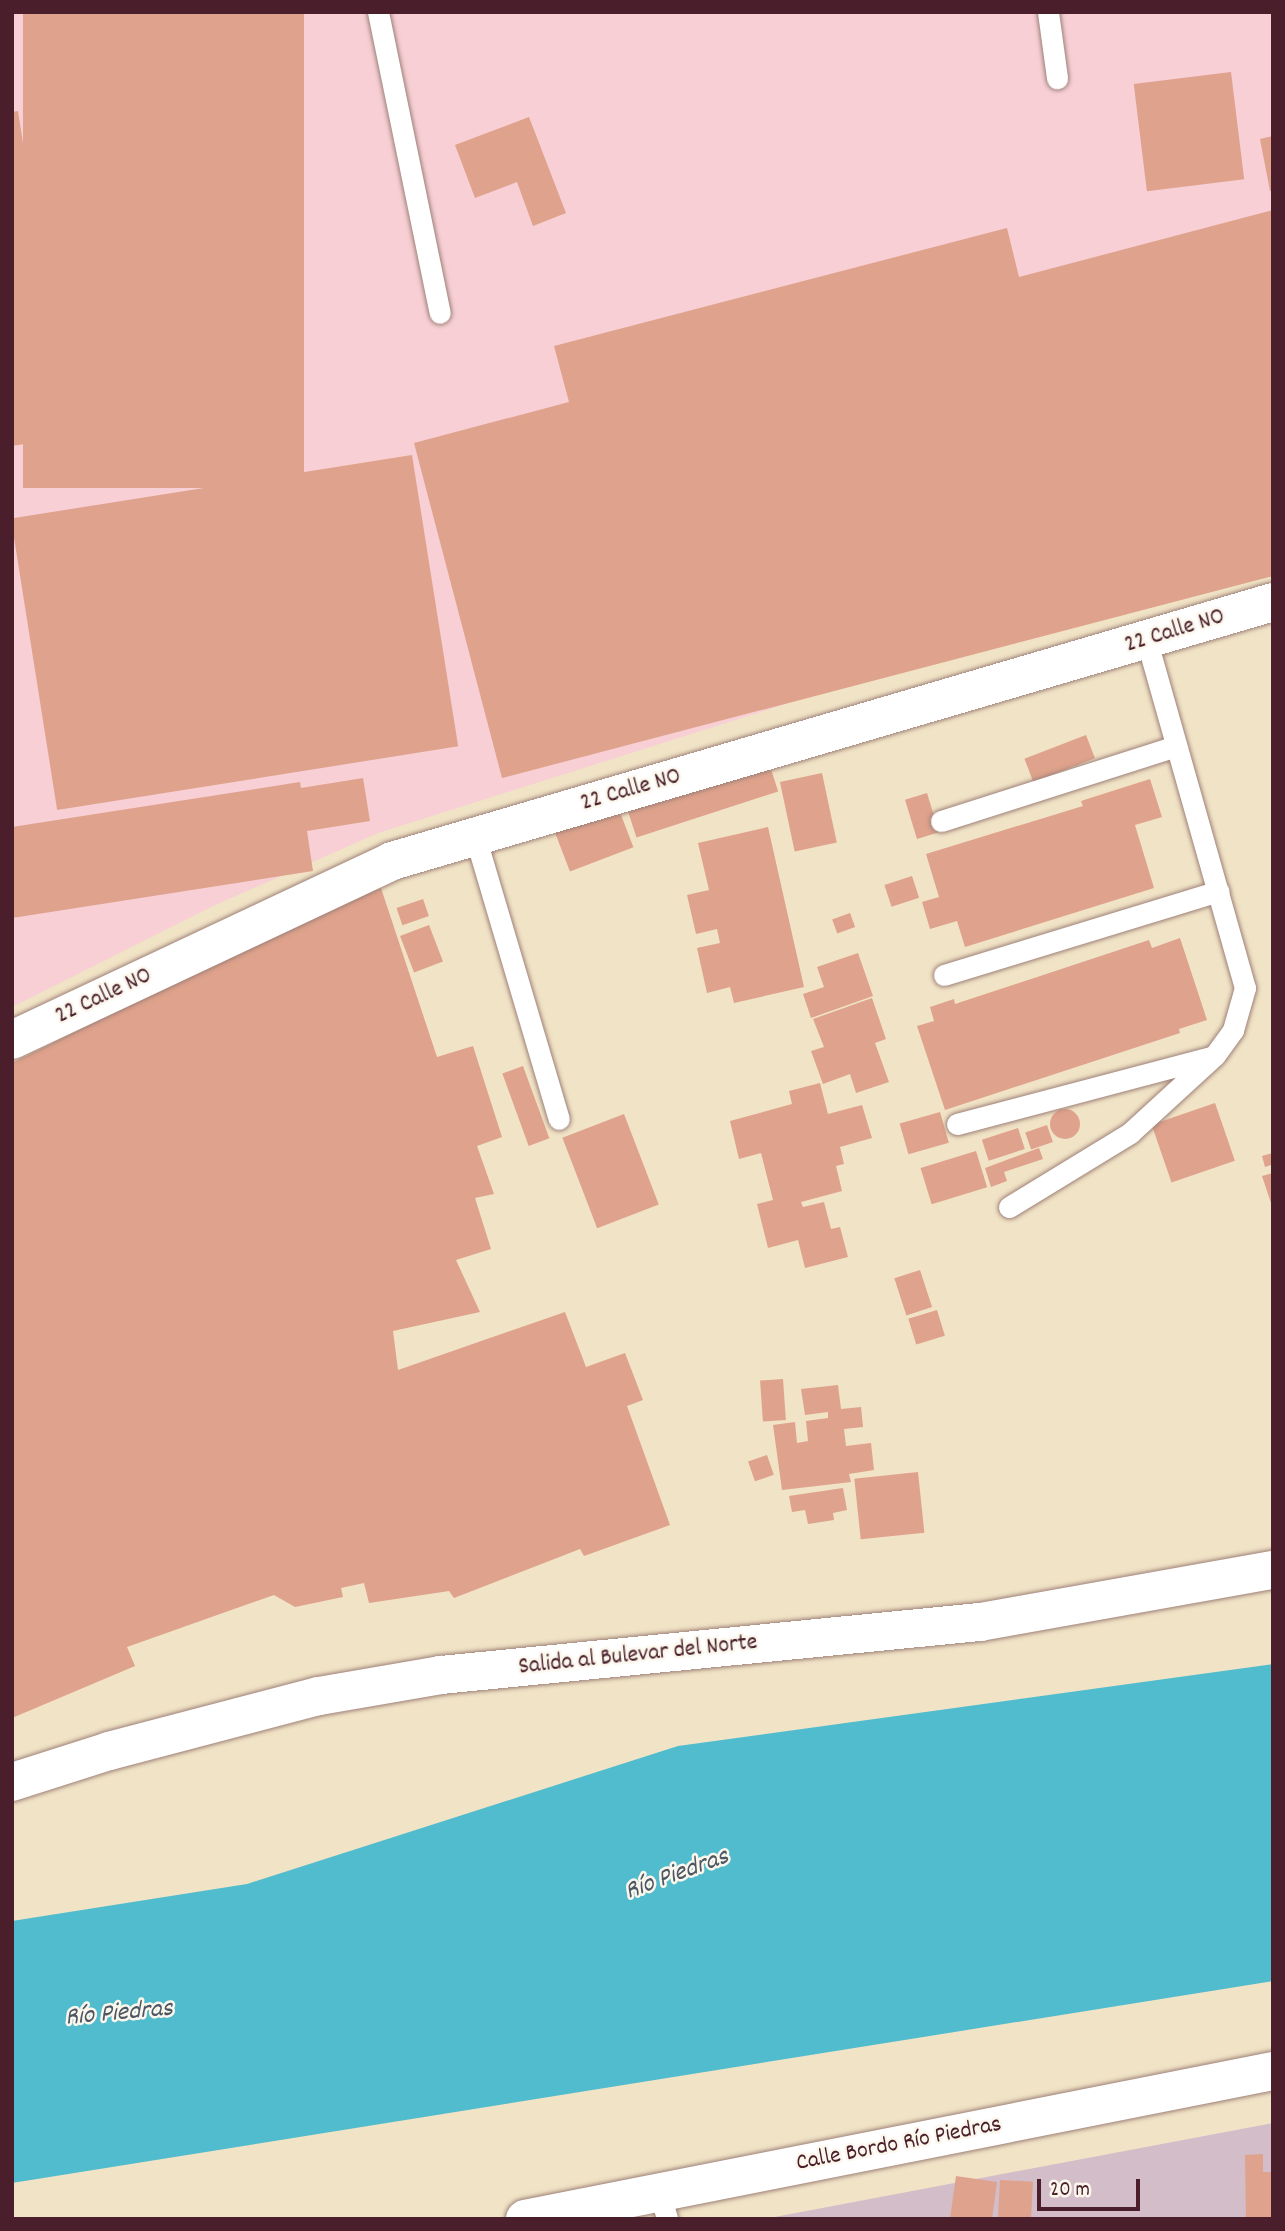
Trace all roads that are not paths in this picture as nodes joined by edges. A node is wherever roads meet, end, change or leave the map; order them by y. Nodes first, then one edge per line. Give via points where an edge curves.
1 (378, 12) edge
2 (1048, 12) edge
3 (1057, 78) dead end
4 (440, 313) dead end
5 (1273, 602) edge
6 (1147, 641) junction
7 (1176, 746) junction
8 (941, 821) dead end
9 (475, 836) junction
10 (1218, 891) junction
11 (944, 975) dead end
12 (12, 1040) edge
13 (1216, 1055) junction
14 (559, 1119) dead end
15 (957, 1124) dead end
16 (1009, 1207) dead end
17 (1273, 1570) edge
18 (12, 1782) edge
19 (1273, 2071) edge
20 (663, 2205) edge
21 (525, 2219) edge

1 - 4 lane
2 - 3 lane
5 - 6 street, 22 Calle NO
6 - 7 lane
6 - 9 street, 22 Calle NO
7 - 8 lane
7 - 10 lane
9 - 12 street, 22 Calle NO via 393,861
9 - 14 lane
10 - 11 lane
10 - 13 lane via 1245,988 1233,1030
13 - 15 lane
13 - 16 lane via 1130,1133
17 - 18 street, Salida al Bulevar del Norte via 980,1622 441,1675 305,1700 109,1751
19 - 20 street, Calle Bordo Río Piedras
20 - 21 street, Calle Bordo Río Piedras

